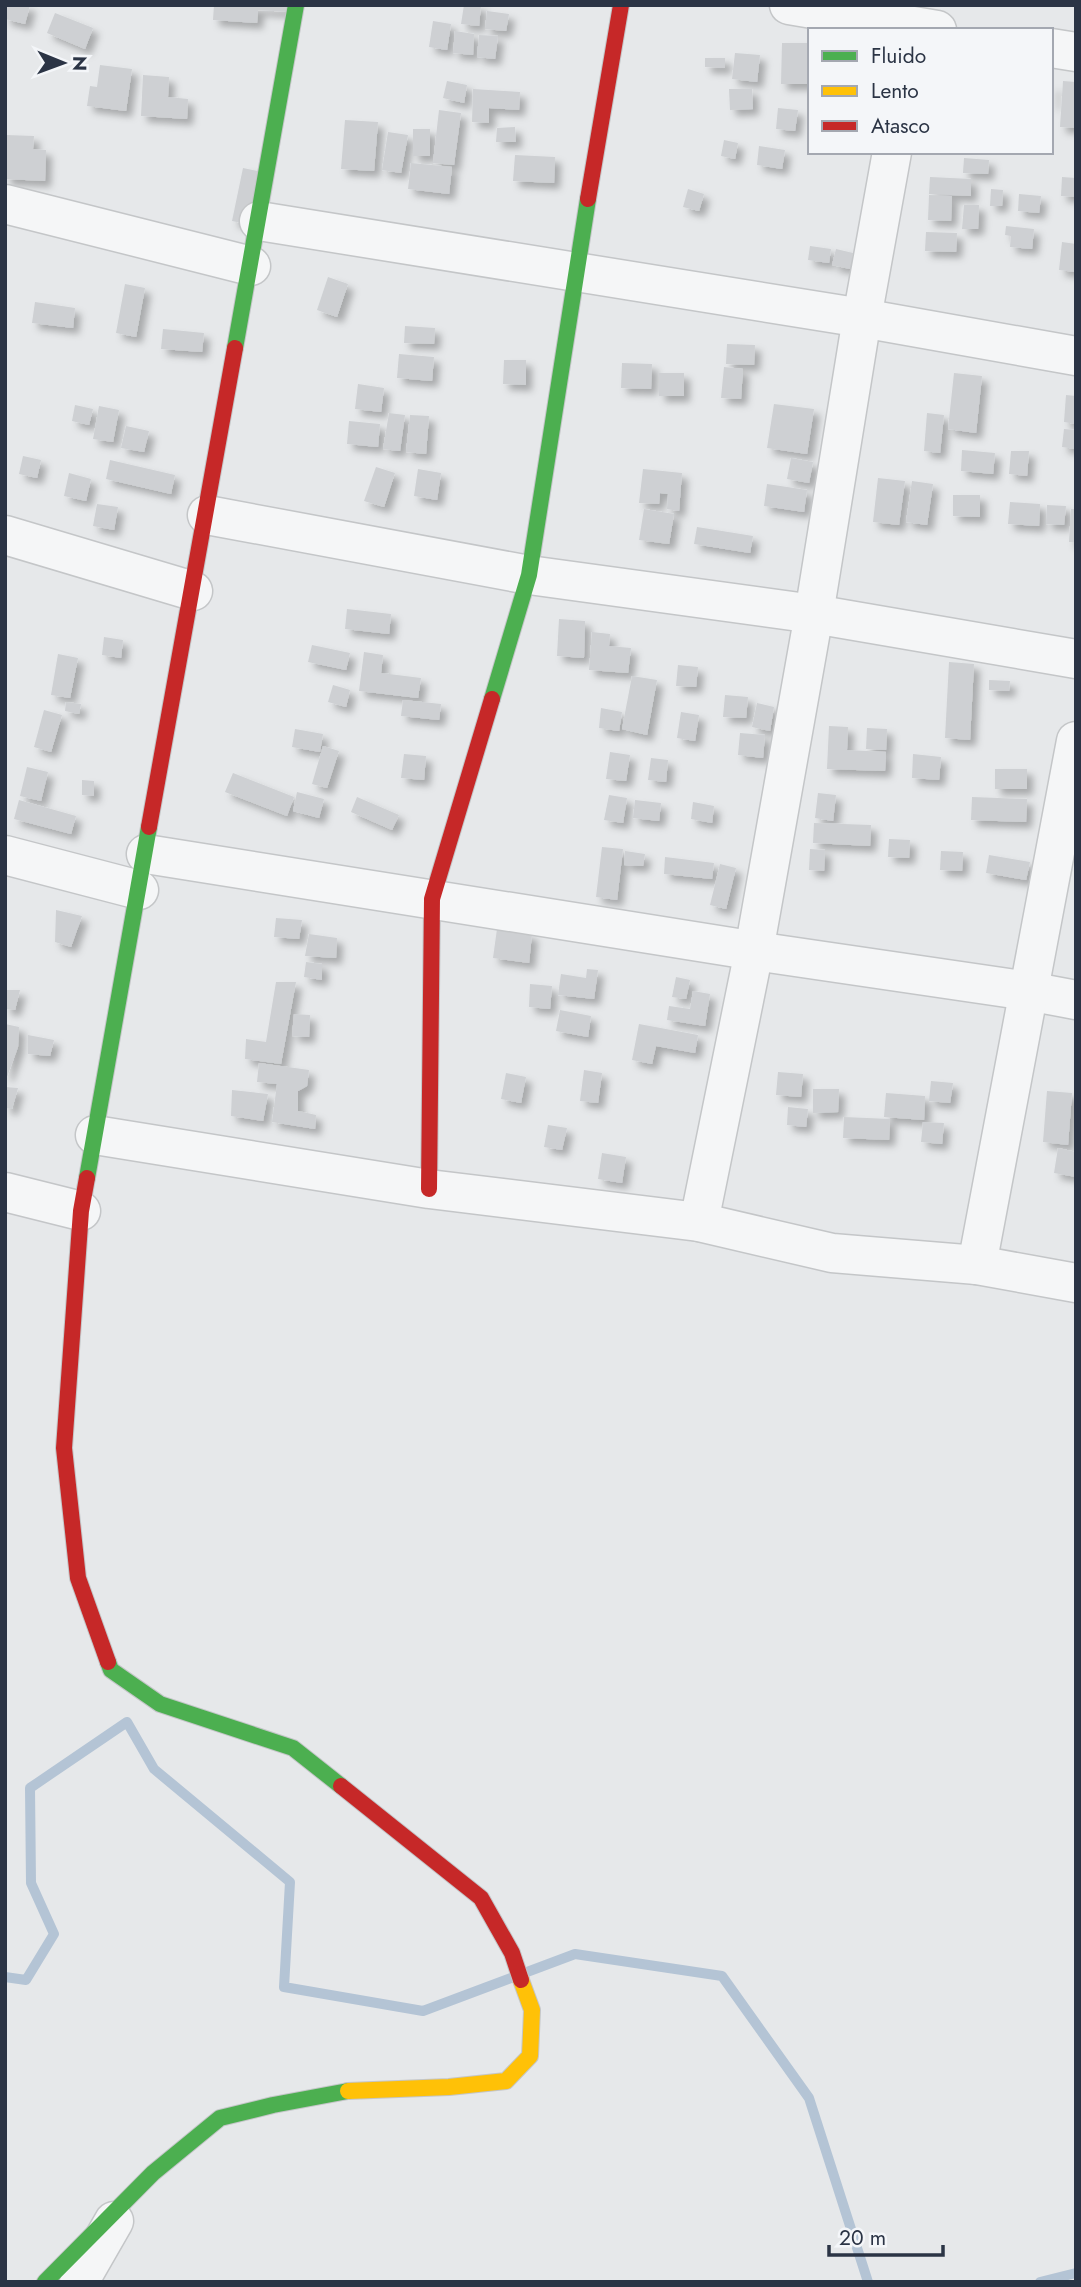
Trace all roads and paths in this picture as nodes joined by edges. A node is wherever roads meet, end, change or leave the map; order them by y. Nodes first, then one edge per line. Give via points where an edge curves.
1 (296, 5) edge
2 (621, 5) edge
3 (789, 5) edge
4 (921, 23) edge
5 (1053, 48) edge
6 (1076, 52) edge
7 (892, 154) edge
8 (5, 204) edge
9 (259, 221) junction
10 (251, 266) junction
11 (575, 272) junction
12 (862, 318) junction
13 (1076, 356) edge
14 (206, 515) junction
15 (5, 535) edge
16 (529, 575) junction
17 (193, 592) junction
18 (814, 614) junction
19 (1076, 660) edge
20 (1076, 741) edge
21 (5, 855) edge
22 (142, 872) junction
23 (432, 899) junction
24 (754, 951) junction
25 (1028, 991) junction
26 (1076, 1000) edge
27 (95, 1135) junction
28 (429, 1189) junction
29 (5, 1192) edge
30 (81, 1211) junction
31 (699, 1222) junction
32 (977, 1265) junction
33 (1076, 1283) edge
34 (123, 2204) junction
35 (45, 2282) edge
36 (79, 2282) edge

1 - 9 street
2 - 11 street
3 - 4 street
5 - 6 street
7 - 12 street
8 - 10 street
9 - 10 street
9 - 11 street
10 - 14 street
11 - 12 street
11 - 16 street
12 - 13 street
12 - 18 street
14 - 16 street
14 - 17 street
15 - 17 street
16 - 18 street
16 - 23 street
17 - 22 street
18 - 19 street
18 - 24 street
20 - 25 street
21 - 22 street
22 - 23 street
22 - 27 street
23 - 24 street
23 - 28 street
24 - 25 street
24 - 31 street
25 - 26 street
25 - 32 street
27 - 28 street
27 - 30 street
28 - 31 street
29 - 30 street
30 - 34 street via 64,1448 78,1578 111,1670 160,1704 293,1748 481,1898 512,1953 533,2010 530,2056 506,2081 354,2090 220,2118
31 - 32 street via 832,1253
32 - 33 street
34 - 35 street
34 - 36 street

